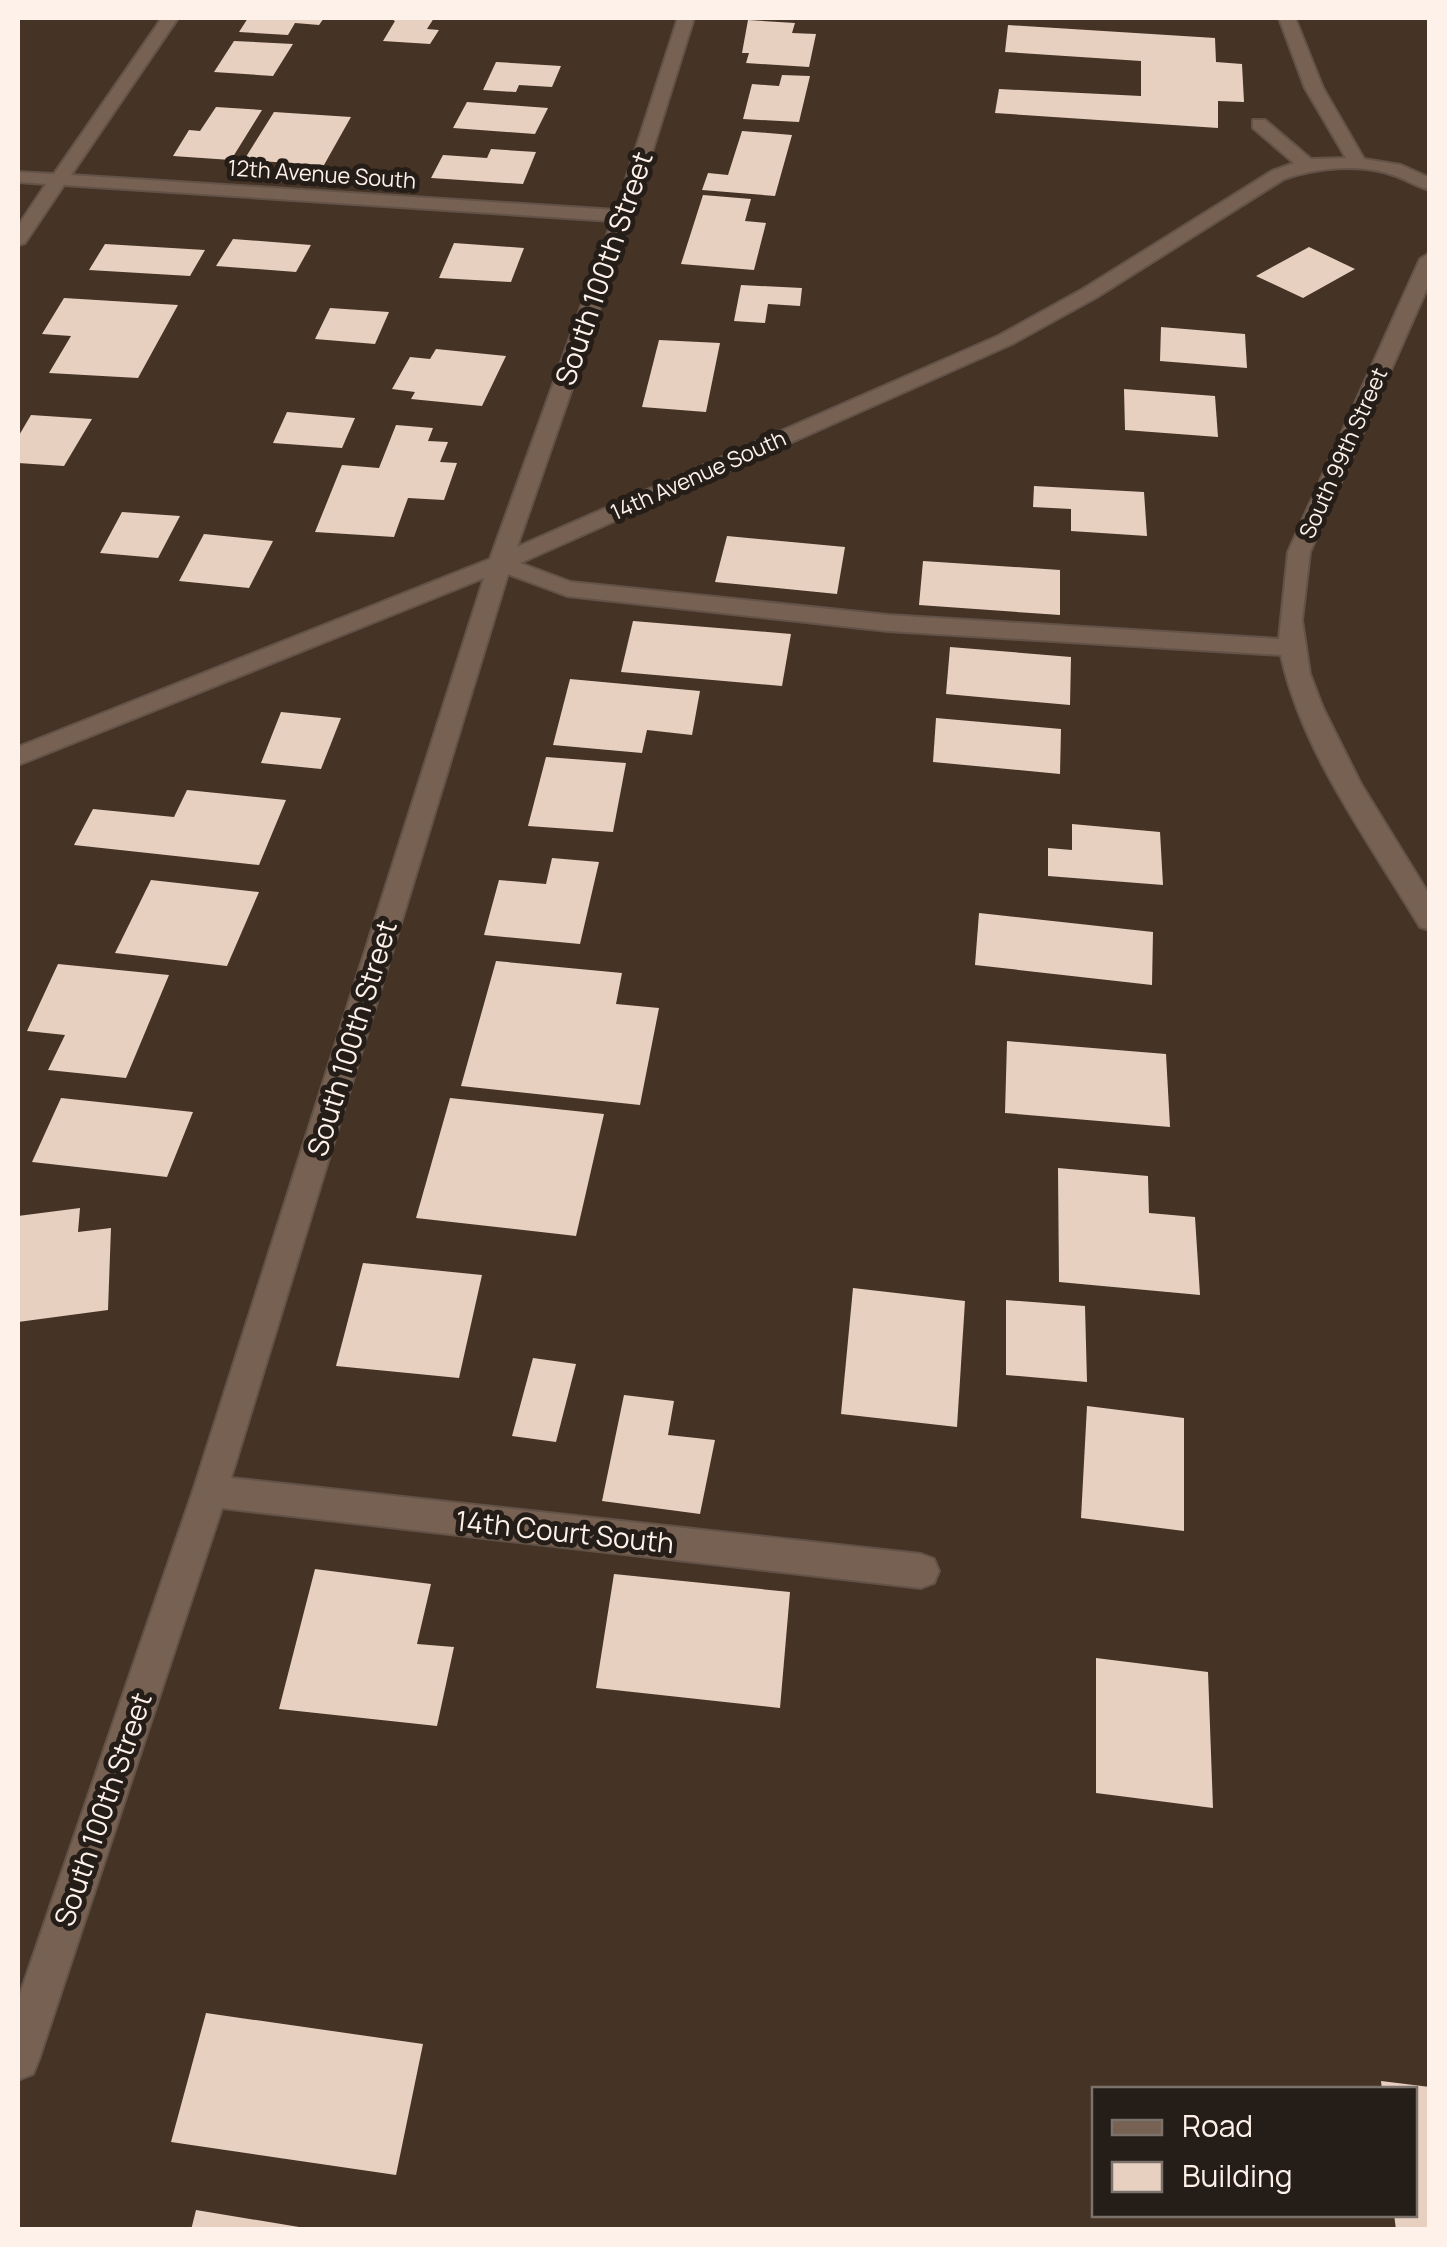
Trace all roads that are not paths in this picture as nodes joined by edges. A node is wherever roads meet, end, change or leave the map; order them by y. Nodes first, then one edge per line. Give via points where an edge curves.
1 (170, 18) edge
2 (686, 18) edge
3 (1287, 18) edge
4 (1259, 124) dead end
5 (1358, 163) junction
6 (1307, 165) junction
7 (18, 176) edge
8 (59, 180) junction
9 (1430, 185) edge
10 (623, 216) junction
11 (18, 238) edge
12 (1430, 260) edge
13 (500, 563) junction
14 (1291, 648) junction
15 (18, 756) edge
16 (1430, 920) edge
17 (210, 1491) junction
18 (920, 1570) dead end
19 (18, 2059) edge

1 - 8 street
2 - 10 street, South 100th Street
3 - 5 street via 1314,88
4 - 6 street
5 - 6 street, 14th Avenue South
5 - 9 street via 1395,169
6 - 13 street, 14th Avenue South via 1278,175 1005,340
7 - 8 street, 12th Avenue South
8 - 10 street, 12th Avenue South
8 - 11 street
10 - 13 street, South 100th Street
12 - 14 street, South 99th Street via 1299,552 1290,598
13 - 14 street via 567,589 888,623
13 - 15 street, 14th Avenue South
13 - 17 street, South 100th Street
14 - 16 street, South 99th Street via 1306,701
17 - 18 street, 14th Court South
17 - 19 street, South 100th Street

